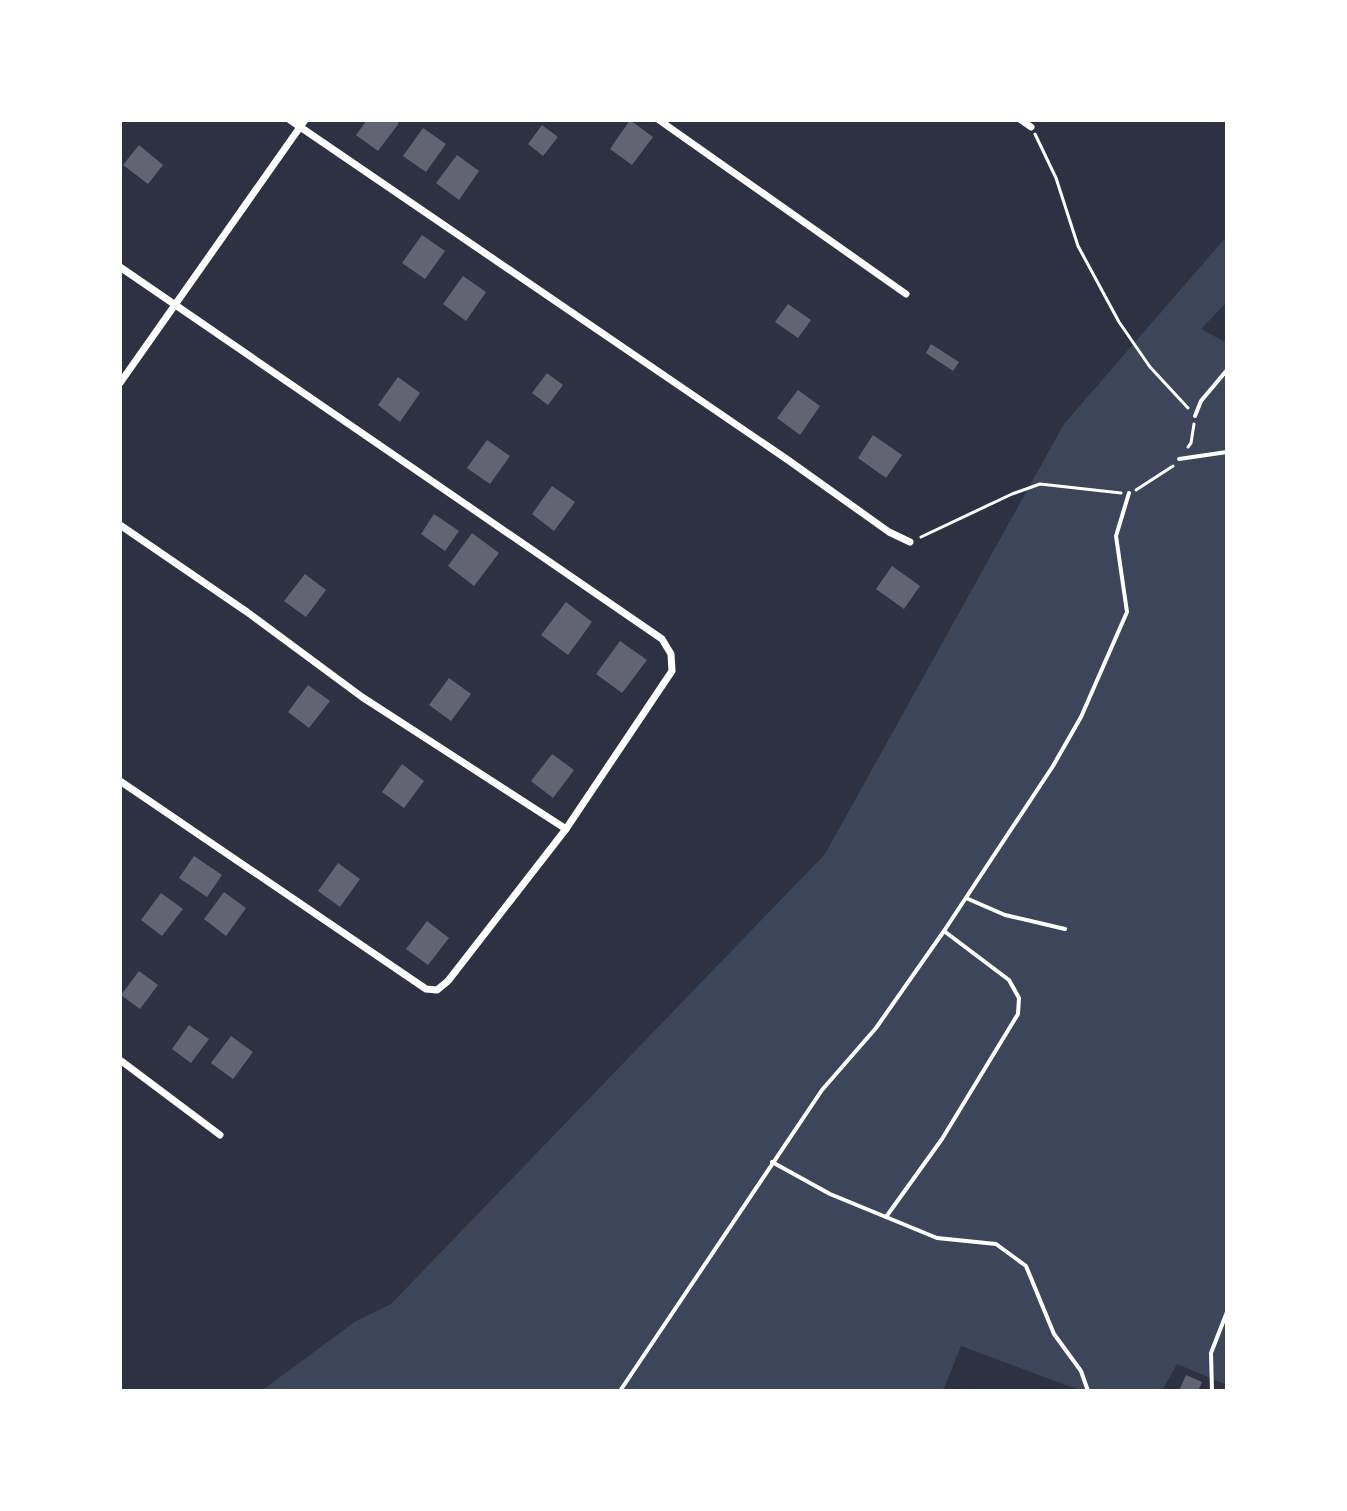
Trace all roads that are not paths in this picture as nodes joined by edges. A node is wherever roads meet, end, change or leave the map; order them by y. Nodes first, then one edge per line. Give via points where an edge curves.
1 (290, 120) edge
2 (659, 120) edge
3 (1021, 120) edge
4 (303, 123) edge
5 (1031, 127) road end
6 (120, 267) edge
7 (906, 294) dead end
8 (175, 304) junction
9 (1227, 370) edge
10 (120, 383) edge
11 (1195, 416) road end
12 (1227, 452) edge
13 (1179, 459) road end
14 (1129, 493) road end
15 (120, 525) edge
16 (910, 542) road end
17 (120, 781) edge
18 (566, 829) junction
19 (966, 898) junction
20 (1065, 929) dead end
21 (944, 931) junction
22 (120, 1060) edge
23 (220, 1135) dead end
24 (772, 1162) junction
25 (886, 1217) junction
26 (1227, 1312) edge
27 (620, 1391) edge
28 (1088, 1391) edge
29 (1212, 1391) edge

1 - 4 street
2 - 7 street
3 - 5 street
4 - 8 street
4 - 16 street
6 - 8 street
8 - 10 street
8 - 18 street via 662,639 671,654 672,671
9 - 11 lane
12 - 13 lane
14 - 19 lane via 1116,536 1127,612 1081,717
15 - 18 street via 362,697
17 - 18 street via 426,989 437,990 448,981
19 - 20 lane via 1005,915
19 - 21 lane
21 - 24 lane
21 - 25 lane via 1009,980 1019,998 1018,1014 942,1139
22 - 23 street
24 - 25 lane
24 - 27 lane
25 - 28 lane via 937,1238 996,1244 1026,1266 1054,1334 1081,1371
26 - 29 lane via 1211,1353

